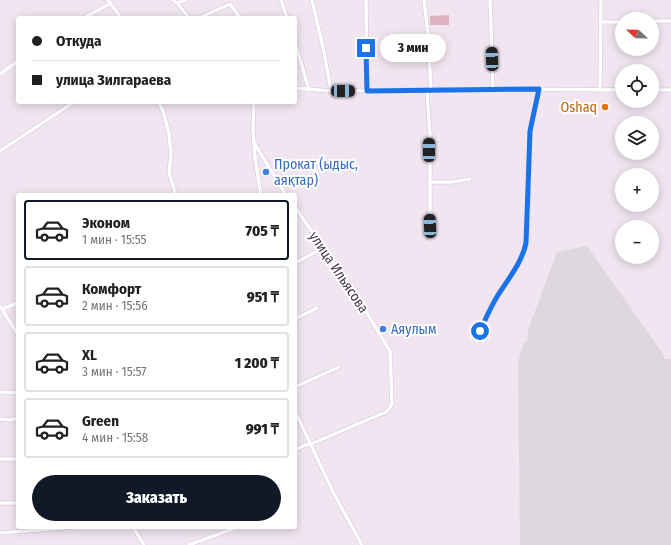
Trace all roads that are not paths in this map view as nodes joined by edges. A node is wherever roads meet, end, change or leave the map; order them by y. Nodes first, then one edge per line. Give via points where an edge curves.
1 (173, 0) edge
2 (186, 0) edge
3 (282, 0) edge
4 (312, 0) edge
5 (366, 0) edge
6 (424, 0) edge
7 (490, 0) edge
8 (601, 0) edge
9 (110, 2) edge
10 (177, 3) junction
11 (87, 16) edge
12 (120, 16) edge
13 (187, 16) edge
14 (203, 16) edge
15 (239, 16) edge
16 (286, 16) edge
17 (659, 21) edge
18 (671, 21) edge
19 (601, 22) junction
20 (615, 22) edge
21 (297, 49) edge
22 (16, 62) edge
23 (0, 74) edge
24 (297, 88) edge
25 (493, 89) junction
26 (539, 89) junction
27 (309, 90) junction
28 (429, 90) junction
29 (600, 90) junction
30 (615, 90) edge
31 (659, 90) edge
32 (671, 90) edge
33 (331, 91) junction
34 (367, 91) junction
35 (71, 104) edge
36 (160, 104) edge
37 (254, 104) edge
38 (254, 143) junction
39 (0, 151) edge
40 (470, 179) dead end
41 (429, 182) junction
42 (175, 193) edge
43 (260, 193) edge
44 (285, 193) edge
45 (297, 210) edge
46 (426, 237) dead end
47 (323, 248) junction
48 (297, 262) edge
49 (16, 304) edge
50 (1, 307) edge
51 (318, 308) dead end
52 (297, 318) edge
53 (480, 331) dead end
54 (16, 332) edge
55 (339, 367) dead end
56 (297, 386) edge
57 (0, 392) edge
58 (16, 394) edge
59 (297, 415) edge
60 (0, 419) edge
61 (16, 419) edge
62 (311, 444) junction
63 (297, 449) edge
64 (0, 459) edge
65 (16, 459) edge
66 (0, 503) edge
67 (16, 503) edge
68 (58, 529) edge
69 (134, 529) edge
70 (233, 529) edge
71 (0, 533) edge
72 (144, 545) edge
73 (189, 545) edge
74 (362, 545) edge

1 - 10 street
2 - 10 street
3 - 16 street
4 - 33 street
5 - 34 street
6 - 28 street via 428,34
7 - 25 street
8 - 19 street
9 - 11 street
9 - 12 street
10 - 13 street
14 - 15 street via 230,4
17 - 18 street
19 - 20 street
19 - 29 street
21 - 27 street
22 - 23 street
24 - 27 street
25 - 26 street
25 - 28 street
26 - 29 street
26 - 53 street via 530,131 524,252 490,308
27 - 33 street
28 - 34 street
28 - 41 street
29 - 30 street
31 - 32 street
33 - 34 street
35 - 39 street
36 - 42 street via 169,134 169,173
37 - 38 street
38 - 43 street
38 - 44 street
40 - 41 street
41 - 46 street via 430,226
45 - 47 street, улица Ильясова
47 - 48 street
47 - 62 street, улица Ильясова via 390,350 392,404 390,409
49 - 50 street
50 - 54 street
51 - 52 street
55 - 56 street
57 - 58 street
59 - 62 street
60 - 61 street
62 - 63 street
62 - 74 street via 334,494
64 - 65 street
66 - 67 street
68 - 71 street
69 - 72 street
70 - 73 street

